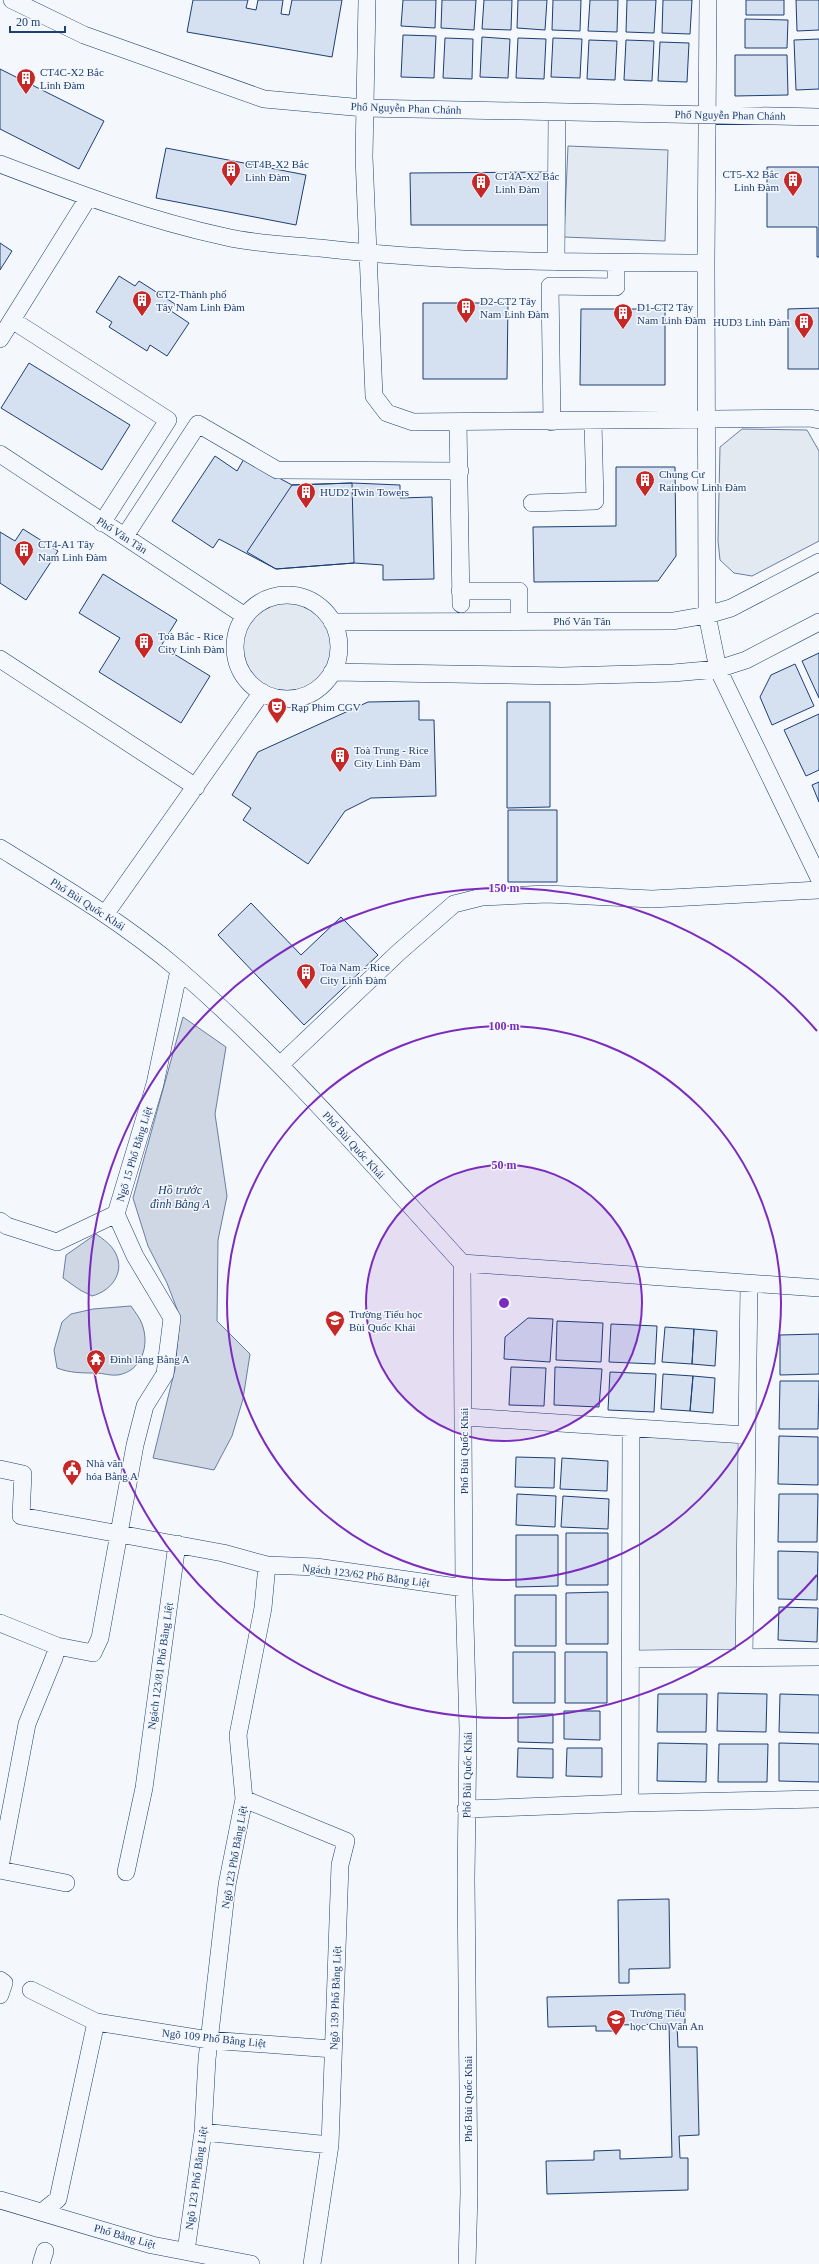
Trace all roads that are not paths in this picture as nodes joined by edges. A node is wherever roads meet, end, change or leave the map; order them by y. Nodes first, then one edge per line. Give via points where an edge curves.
1 (12, 0) edge
2 (367, 0) edge
3 (708, 0) edge
4 (364, 108) junction
5 (557, 112) junction
6 (707, 114) junction
7 (819, 117) edge
8 (0, 164) edge
9 (88, 198) junction
10 (366, 253) junction
11 (556, 262) junction
12 (616, 262) junction
13 (706, 263) junction
14 (12, 320) junction
15 (0, 339) edge
16 (706, 420) junction
17 (819, 420) edge
18 (552, 422) junction
19 (593, 422) junction
20 (458, 423) junction
21 (0, 454) edge
22 (460, 471) junction
23 (532, 503) dead end
24 (102, 523) junction
25 (125, 536) junction
26 (819, 562) edge
27 (707, 615) junction
28 (245, 616) junction
29 (519, 621) junction
30 (332, 622) junction
31 (819, 622) edge
32 (0, 659) edge
33 (718, 669) junction
34 (332, 672) junction
35 (262, 692) junction
36 (196, 787) junction
37 (0, 848) edge
38 (819, 878) edge
39 (819, 890) edge
40 (106, 913) junction
41 (179, 970) junction
42 (280, 1064) junction
43 (116, 1214) junction
44 (0, 1221) edge
45 (462, 1263) junction
46 (749, 1284) junction
47 (819, 1288) edge
48 (465, 1417) junction
49 (631, 1428) junction
50 (746, 1435) junction
51 (0, 1469) edge
52 (120, 1533) junction
53 (177, 1544) junction
54 (267, 1565) junction
55 (464, 1588) junction
56 (0, 1623) edge
57 (57, 1646) junction
58 (819, 1657) edge
59 (744, 1658) junction
60 (630, 1659) junction
61 (244, 1799) junction
62 (819, 1799) edge
63 (630, 1803) junction
64 (466, 1809) junction
65 (0, 1867) edge
66 (0, 1870) edge
67 (126, 1872) dead end
68 (66, 1883) dead end
69 (0, 1980) edge
70 (31, 1990) dead end
71 (0, 1994) edge
72 (96, 2022) junction
73 (210, 2040) junction
74 (333, 2049) junction
75 (203, 2132) junction
76 (330, 2145) junction
77 (0, 2200) edge
78 (42, 2212) junction
79 (186, 2251) junction
80 (251, 2264) edge
81 (312, 2264) edge
82 (468, 2264) edge

1 - 4 street, Phố Nguyễn Phan Chánh via 84,35 264,99
2 - 4 street
3 - 6 street
4 - 5 street, Phố Nguyễn Phan Chánh
4 - 10 street
5 - 6 street, Phố Nguyễn Phan Chánh
5 - 11 street
6 - 7 street, Phố Nguyễn Phan Chánh
6 - 13 street
8 - 9 street
9 - 10 street via 140,215 228,238
9 - 14 street
10 - 11 street
10 - 20 street via 376,400 387,413 399,419 412,422
11 - 12 street
12 - 13 street
12 - 18 street via 616,287 550,286
13 - 16 street
14 - 15 street
14 - 24 street via 168,420
16 - 17 street
16 - 19 street
16 - 27 street
18 - 19 street
18 - 20 street
19 - 23 street via 595,501
20 - 22 street
21 - 24 street, Phố Văn Tân
22 - 25 street via 277,470 198,424
22 - 29 street via 461,598 519,591
24 - 25 street, Phố Văn Tân
25 - 28 street, Phố Văn Tân
26 - 27 street, Phố Văn Tân via 752,599
27 - 29 street, Phố Văn Tân via 673,620
27 - 33 street
28 - 30 street via 255,606 283,595 311,601 323,610
28 - 35 street via 238,629 235,643 236,658 241,672 250,684
29 - 30 street, Phố Văn Tân
30 - 34 street via 339,650
31 - 33 street via 746,660
32 - 36 street
33 - 34 street via 562,676
33 - 38 street
34 - 35 street via 318,688 305,695 276,698
35 - 36 street
36 - 40 street
37 - 40 street, Phố Bùi Quốc Khái
39 - 42 street via 652,899 547,894 482,897 454,904
40 - 41 street, Phố Bùi Quốc Khái
41 - 42 street, Phố Bùi Quốc Khái
41 - 43 street, Ngõ 15 Phố Bằng Liệt via 155,1084
42 - 45 street, Phố Bùi Quốc Khái
43 - 44 street via 57,1242 7,1226
43 - 52 street, Ngõ 15 Phố Bằng Liệt via 135,1256 172,1318 165,1374 145,1406 135,1445
45 - 46 street
45 - 48 street, Phố Bùi Quốc Khái
46 - 47 street
46 - 50 street
48 - 49 street
48 - 55 street, Phố Bùi Quốc Khái
49 - 50 street
49 - 60 street
50 - 59 street
51 - 52 street via 23,1474 21,1516
52 - 53 street
52 - 57 street, Ngõ 15 Phố Bằng Liệt via 100,1638 93,1653
53 - 54 street
53 - 67 street, Ngách 123/81 Phố Bằng Liệt via 144,1788
54 - 55 street, Ngách 123/62 Phố Bằng Liệt via 316,1567
54 - 61 street, Ngõ 123 Phố Bằng Liệt via 263,1608 238,1735
55 - 64 street, Phố Bùi Quốc Khái via 468,1729
56 - 57 street
57 - 65 street via 27,1724
58 - 59 street
59 - 60 street
60 - 63 street
61 - 73 street, Ngõ 123 Phố Bằng Liệt via 227,1885
61 - 74 street, Ngõ 139 Phố Bằng Liệt via 346,1841 340,1865
62 - 63 street
63 - 64 street
64 - 82 street, Phố Bùi Quốc Khái
66 - 68 street
69 - 71 street via 4,1983
70 - 72 street, Ngõ 109 Phố Bằng Liệt
72 - 73 street, Ngõ 109 Phố Bằng Liệt
72 - 78 street via 58,2198
73 - 74 street, Ngõ 109 Phố Bằng Liệt
73 - 75 street, Ngõ 123 Phố Bằng Liệt
74 - 76 street, Ngõ 139 Phố Bằng Liệt
75 - 76 street
75 - 79 street, Ngõ 123 Phố Bằng Liệt
76 - 81 street, Ngõ 139 Phố Bằng Liệt
77 - 78 street, Phố Bằng Liệt
78 - 79 street, Phố Bằng Liệt via 152,2245
79 - 80 street, Phố Bằng Liệt

